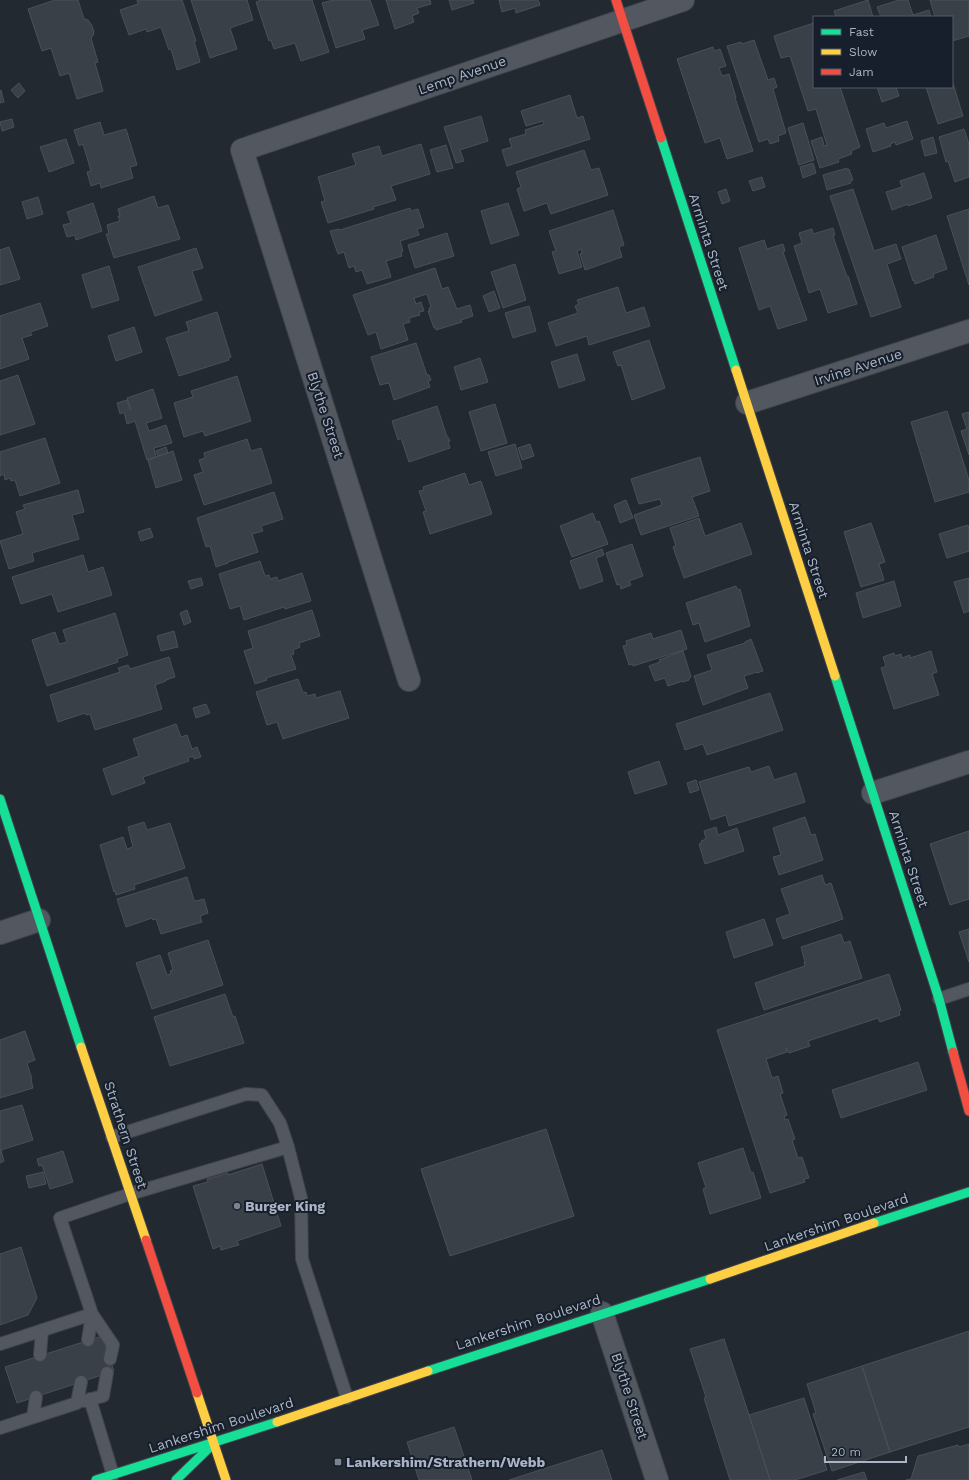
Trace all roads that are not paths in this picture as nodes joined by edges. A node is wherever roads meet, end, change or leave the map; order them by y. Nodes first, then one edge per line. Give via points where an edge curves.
1 (683, 0) edge
2 (619, 10) edge
3 (242, 150) joint
4 (969, 331) edge
5 (747, 404) junction
6 (409, 680) dead end
7 (969, 762) edge
8 (873, 793) junction
9 (0, 799) edge
10 (38, 920) junction
11 (0, 933) edge
12 (969, 989) edge
13 (939, 999) junction
14 (969, 1111) edge
15 (112, 1137) junction
16 (288, 1147) junction
17 (969, 1192) edge
18 (130, 1194) junction
19 (602, 1313) junction
20 (92, 1314) junction
21 (42, 1330) junction
22 (88, 1340) dead end
23 (0, 1344) edge
24 (40, 1356) dead end
25 (110, 1359) dead end
26 (107, 1374) dead end
27 (81, 1382) dead end
28 (36, 1397) dead end
29 (347, 1398) junction
30 (90, 1399) junction
31 (77, 1403) junction
32 (34, 1418) junction
33 (0, 1428) edge
34 (214, 1443) junction
35 (203, 1468) dead end
36 (113, 1475) junction
37 (96, 1480) edge
38 (176, 1480) edge
39 (226, 1480) edge
40 (657, 1480) edge

1 - 2 street, Lemp Avenue
2 - 3 street, Lemp Avenue
2 - 5 main road, Arminta Street
3 - 6 street, Blythe Street
4 - 5 street, Irvine Avenue
5 - 8 main road, Arminta Street
7 - 8 street
8 - 13 main road, Arminta Street
9 - 10 main road, Strathern Street
10 - 11 street
10 - 15 main road, Strathern Street
12 - 13 lane
13 - 14 main road, Arminta Street
15 - 16 lane via 246,1094 262,1095 280,1123
15 - 18 main road, Strathern Street
16 - 18 lane
16 - 29 lane via 301,1198 302,1259
17 - 19 main road, Lankershim Boulevard
18 - 20 lane via 60,1218
18 - 34 main road, Strathern Street
19 - 29 main road, Lankershim Boulevard
19 - 40 street, Blythe Street
20 - 21 lane
20 - 22 lane
20 - 25 lane via 113,1345
21 - 23 lane
21 - 24 lane
26 - 30 lane via 103,1396
27 - 31 lane
28 - 32 lane
29 - 34 main road, Lankershim Boulevard
30 - 31 lane
30 - 36 lane
31 - 32 lane
32 - 33 lane
34 - 35 main road
34 - 36 main road, Lankershim Boulevard
34 - 38 main road
34 - 39 main road, Strathern Street
36 - 37 main road, Lankershim Boulevard

